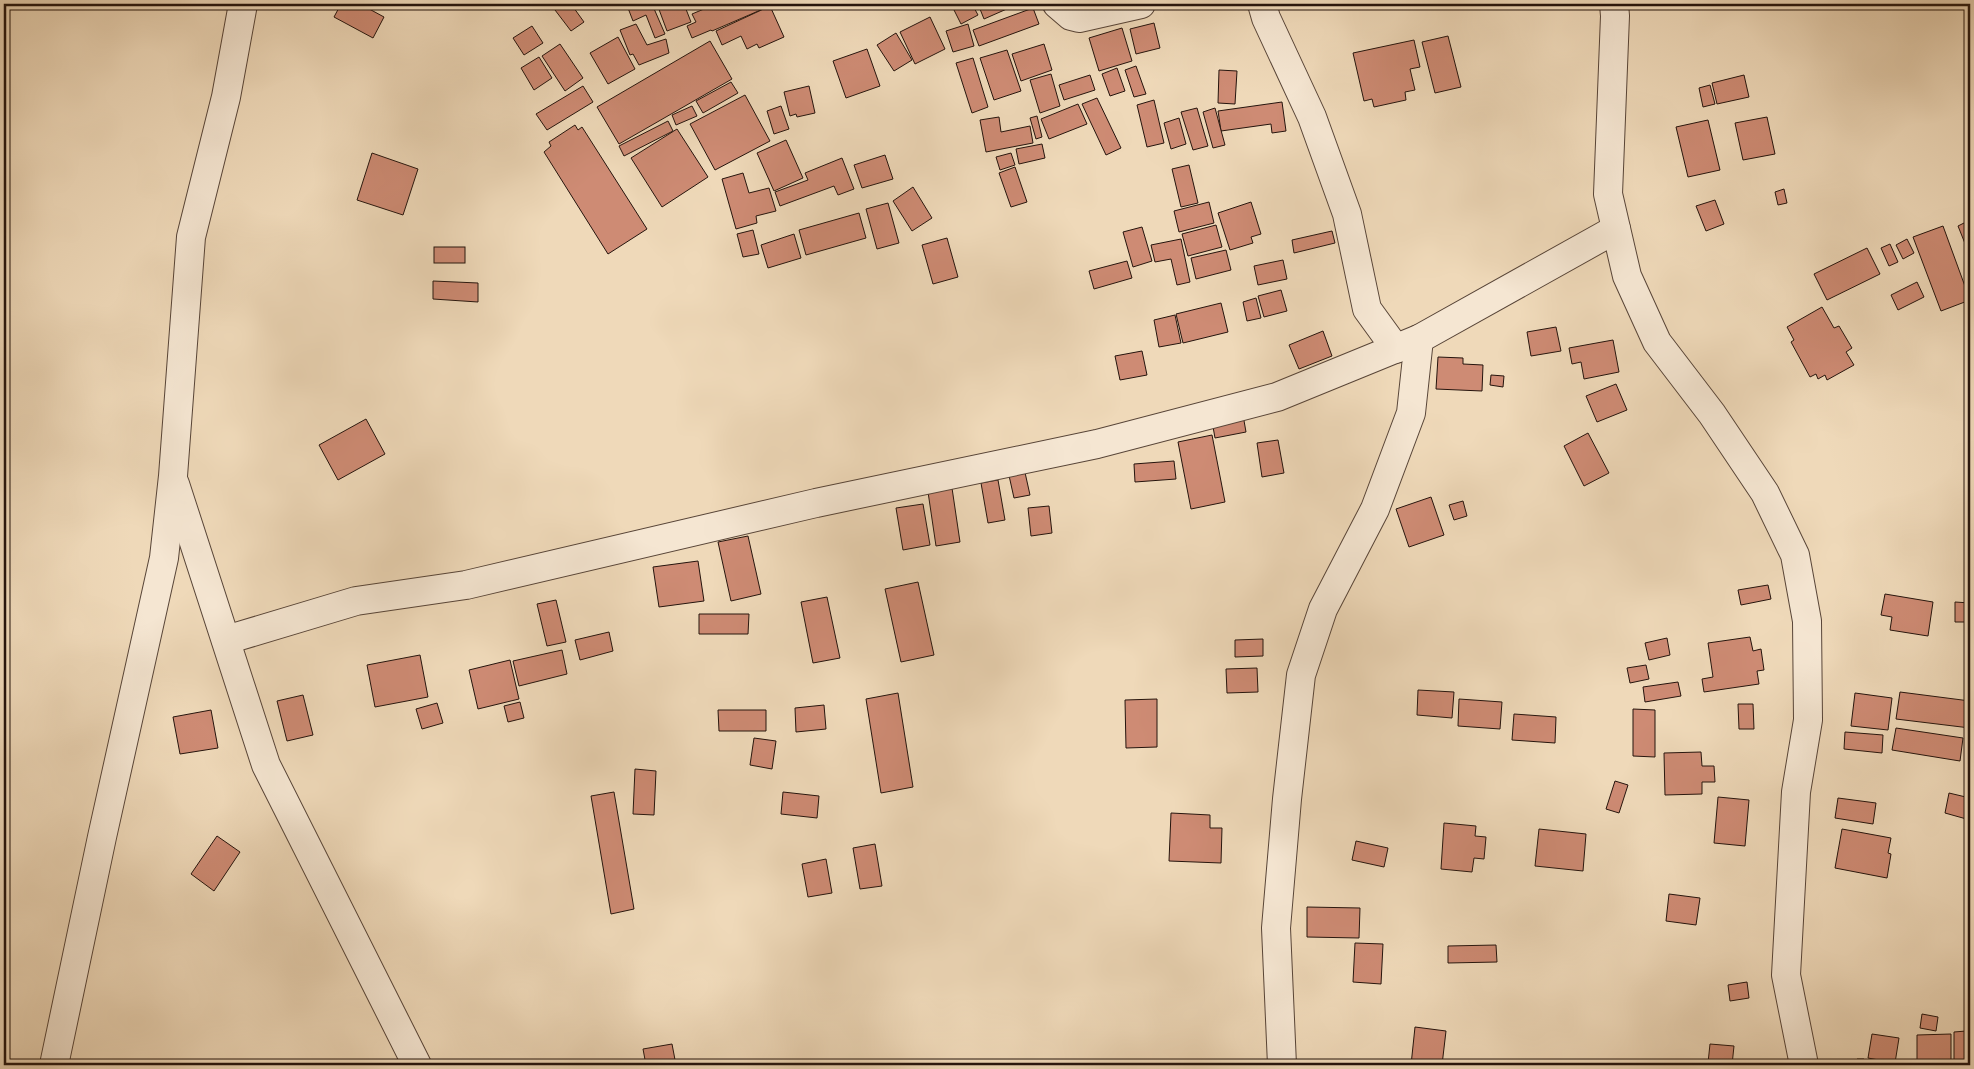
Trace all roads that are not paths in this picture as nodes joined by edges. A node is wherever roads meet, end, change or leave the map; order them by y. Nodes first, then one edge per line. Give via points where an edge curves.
1 (243, 4) edge
2 (1057, 4) edge
3 (1141, 4) edge
4 (1262, 4) edge
5 (1614, 4) edge
6 (1616, 229) junction
7 (1407, 344) junction
8 (172, 476) junction
9 (226, 640) junction
10 (54, 1065) edge
11 (417, 1065) edge
12 (1282, 1065) edge
13 (1804, 1065) edge

1 - 8 street via 226,97 191,236
2 - 3 street via 1071,16 1079,18
4 - 7 street via 1312,117 1347,214 1367,309
5 - 6 street via 1608,194
6 - 7 street
6 - 13 street via 1627,276 1657,342 1712,414 1765,493 1795,556 1807,621 1808,720 1796,792 1786,975
7 - 9 street via 1277,396 1097,444 816,503 466,585 356,601
7 - 12 street via 1410,413 1375,509 1323,609 1301,675 1276,928
8 - 9 street
8 - 10 street via 164,558
9 - 11 street via 266,765

